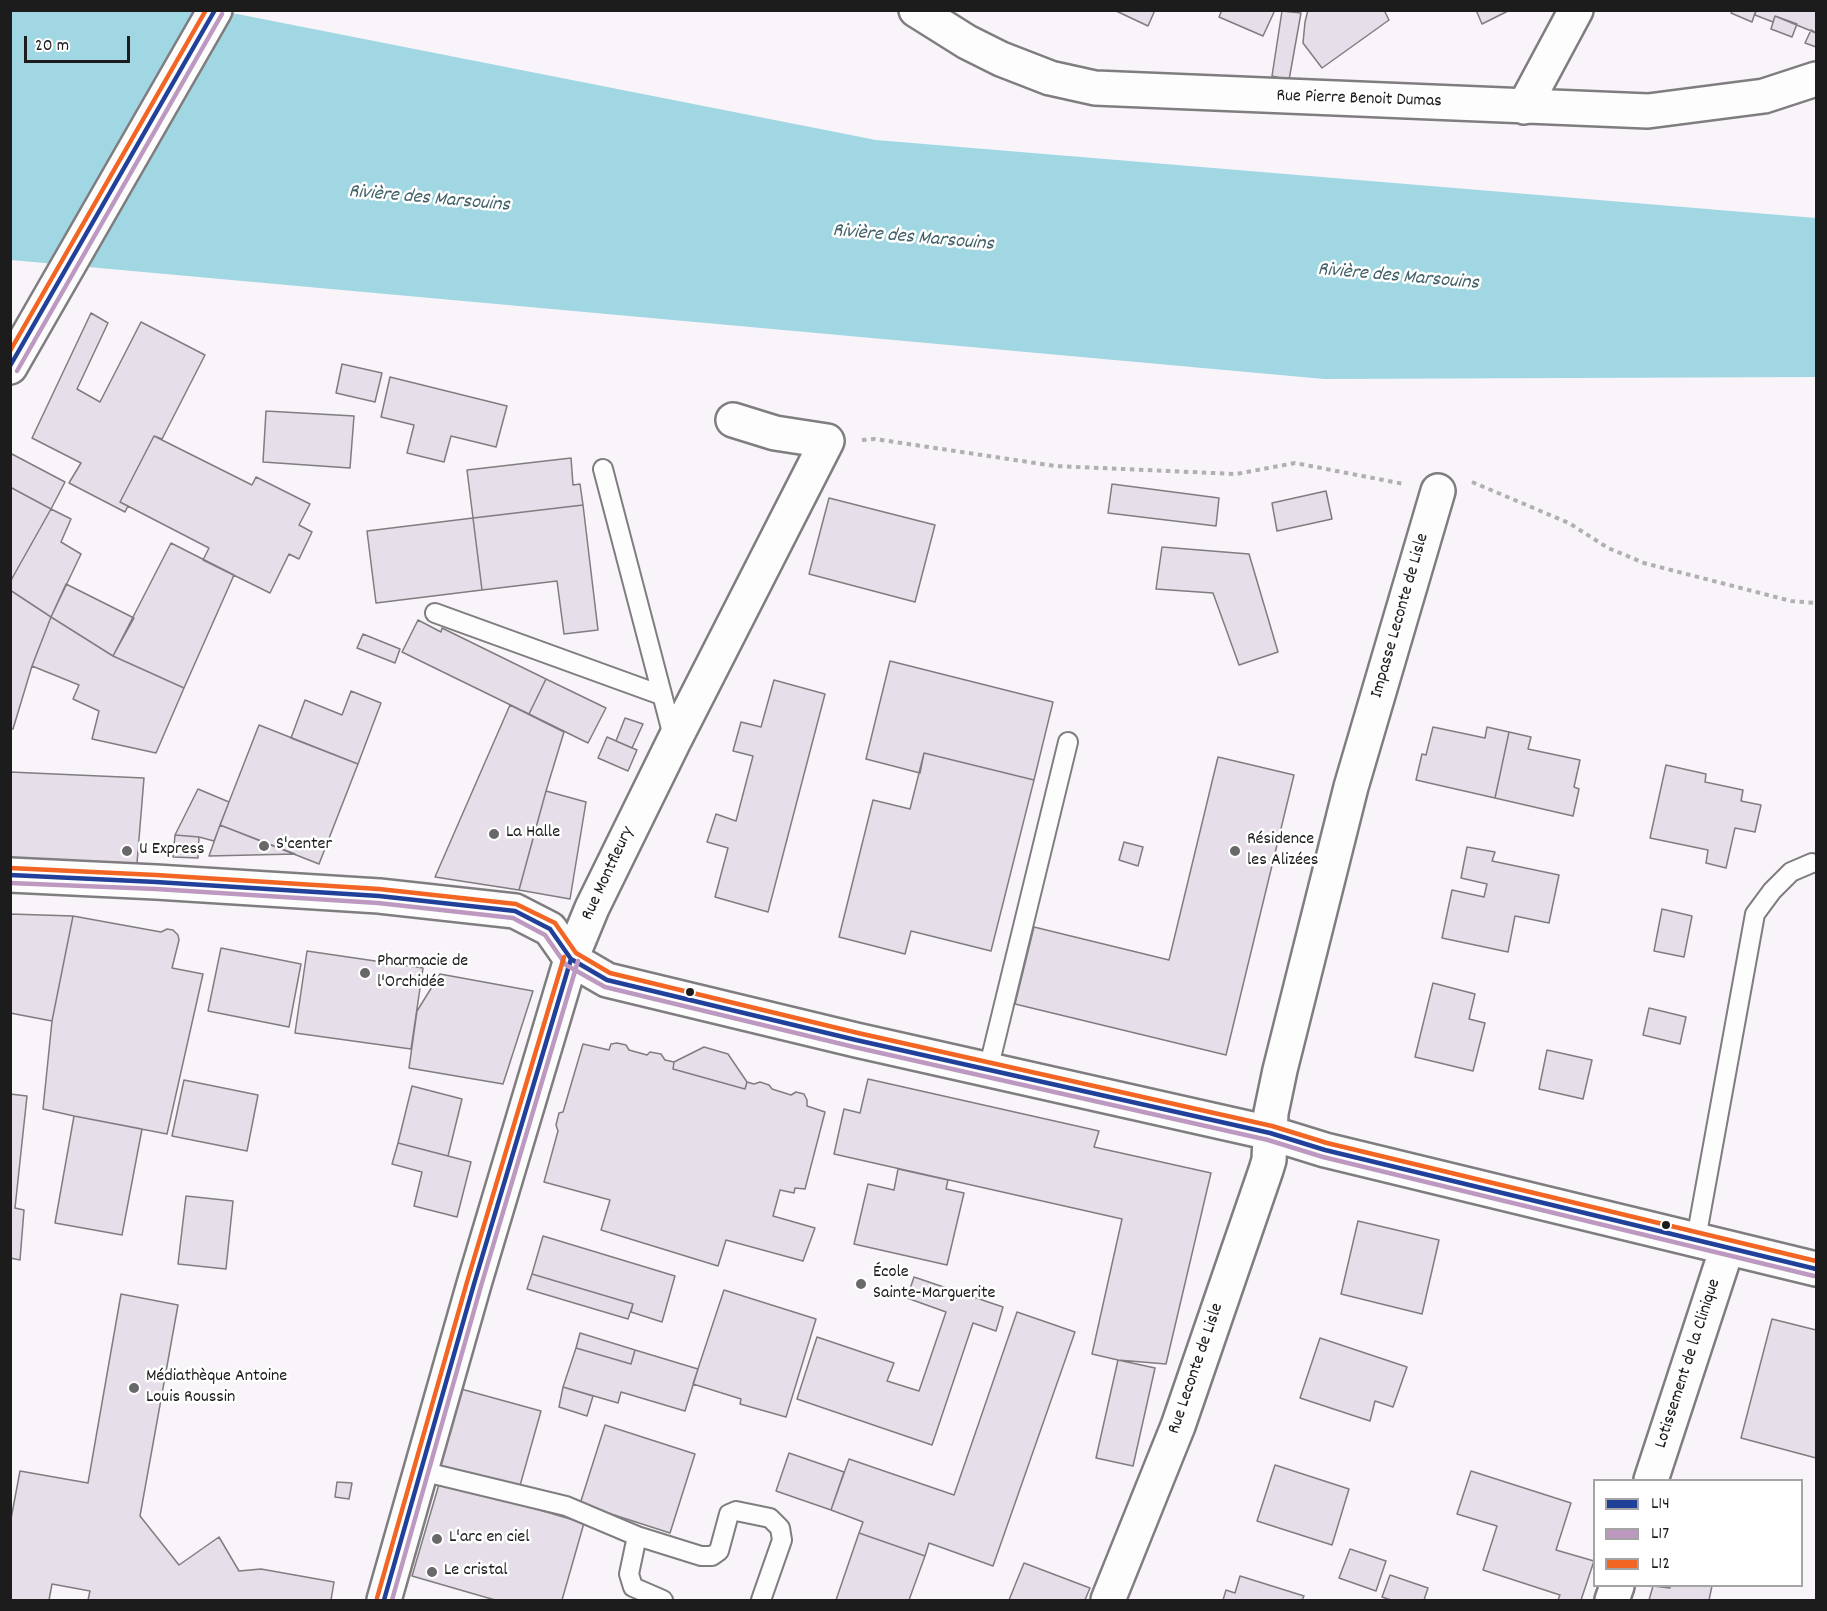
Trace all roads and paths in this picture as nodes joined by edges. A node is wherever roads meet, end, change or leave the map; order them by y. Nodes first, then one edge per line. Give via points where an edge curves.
1 (215, 10) edge
2 (916, 10) edge
3 (1576, 10) edge
4 (1816, 79) edge
5 (1524, 106) junction
6 (10, 367) edge
7 (733, 420) dead end
8 (827, 441) junction
9 (603, 469) dead end
10 (1438, 491) junction
11 (1816, 603) edge
12 (435, 613) dead end
13 (661, 695) junction
14 (674, 741) junction
15 (1068, 742) dead end
16 (1812, 863) dead end
17 (10, 875) edge
18 (571, 959) junction
19 (988, 1070) junction
20 (1270, 1133) junction
21 (1711, 1244) junction
22 (1816, 1269) edge
23 (421, 1471) junction
24 (1651, 1479) edge
25 (637, 1536) junction
26 (384, 1600) edge
27 (663, 1600) edge
28 (761, 1600) edge
29 (1108, 1600) edge

1 - 6 street
2 - 5 street, Rue Pierre Benoit Dumas via 1001,59 1050,78 1095,88
3 - 5 street
4 - 5 street, Rue Pierre Benoit Dumas via 1764,96 1648,111
7 - 8 street via 775,433
8 - 10 path via 875,439 1055,466 1236,474 1295,463
8 - 14 street, Rue Montfleury
9 - 13 lane
10 - 11 path via 1470,481 1569,523 1608,548 1644,563 1791,601
10 - 20 street, Impasse Leconte de Lisle via 1351,787 1280,1070
12 - 13 lane
13 - 14 lane
14 - 18 street, Rue Montfleury
15 - 19 lane
16 - 21 lane via 1791,872 1755,914
17 - 18 street via 369,895 515,912 550,929
18 - 19 street via 606,980
18 - 23 street, Rue Montfleury
19 - 20 street
20 - 21 street
20 - 29 street, Rue Leconte de Lisle via 1266,1170 1178,1426
21 - 22 street
21 - 24 street, Lotissement de la Clinique
23 - 25 lane via 566,1506
23 - 26 street, Rue Montfleury
25 - 27 lane via 629,1574 633,1587
25 - 28 lane via 712,1556 719,1551 729,1514 736,1511 770,1518 780,1528 782,1540

